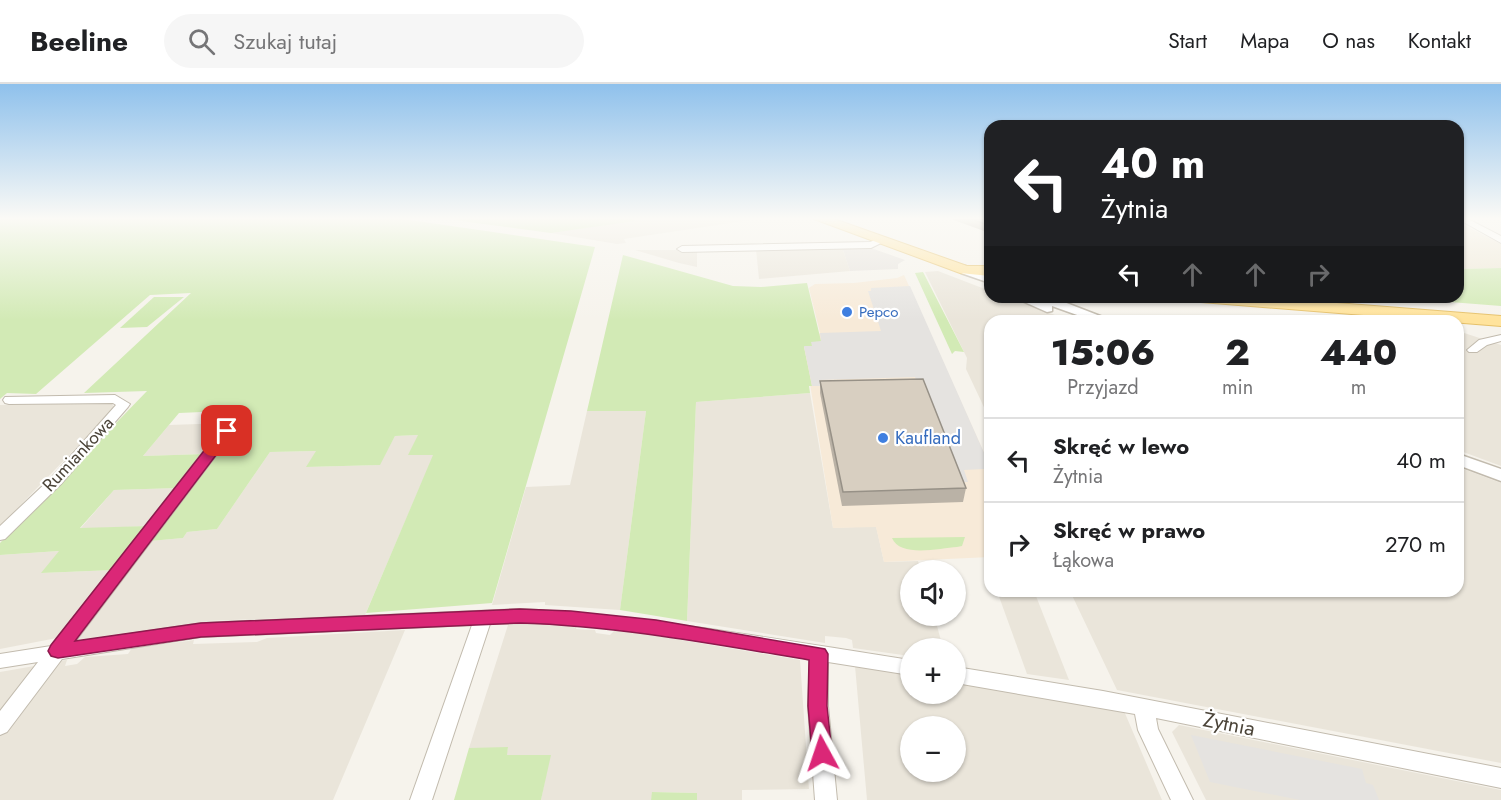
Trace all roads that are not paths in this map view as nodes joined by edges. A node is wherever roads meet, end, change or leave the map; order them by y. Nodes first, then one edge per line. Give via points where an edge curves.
1 (912, 252) edge
2 (925, 257) junction
3 (965, 270) junction
4 (984, 272) edge
5 (984, 277) edge
6 (984, 283) edge
7 (1040, 303) edge
8 (1068, 303) edge
9 (1276, 303) edge
10 (1380, 303) edge
11 (1501, 313) edge
12 (1068, 315) edge
13 (1093, 315) edge
14 (1426, 315) edge
15 (1464, 318) edge
16 (1501, 321) edge
17 (1501, 339) edge
18 (1473, 350) dead end
19 (9, 400) dead end
20 (241, 413) dead end
21 (1464, 461) edge
22 (1501, 474) edge
23 (0, 535) edge
24 (483, 618) junction
25 (58, 651) junction
26 (819, 654) junction
27 (0, 661) edge
28 (900, 666) edge
29 (966, 677) edge
30 (1144, 708) junction
31 (0, 726) edge
32 (1501, 778) edge
33 (421, 800) edge
34 (826, 800) edge
35 (1182, 800) edge

1 - 2 main road
2 - 3 main road
2 - 6 main road
3 - 4 main road
3 - 5 street
7 - 12 street
8 - 13 street
9 - 14 main road
10 - 11 main road
15 - 16 main road
17 - 18 street via 1483,342
19 - 23 street, Rumiankowa via 115,399 124,404 56,481
20 - 25 street
21 - 22 street
24 - 25 street via 201,630
24 - 26 street via 571,618 656,627
24 - 33 street
25 - 27 street
25 - 31 street
26 - 28 street
26 - 34 street via 818,706
29 - 30 street, Żytnia
30 - 32 street, Żytnia
30 - 35 street via 1148,730

